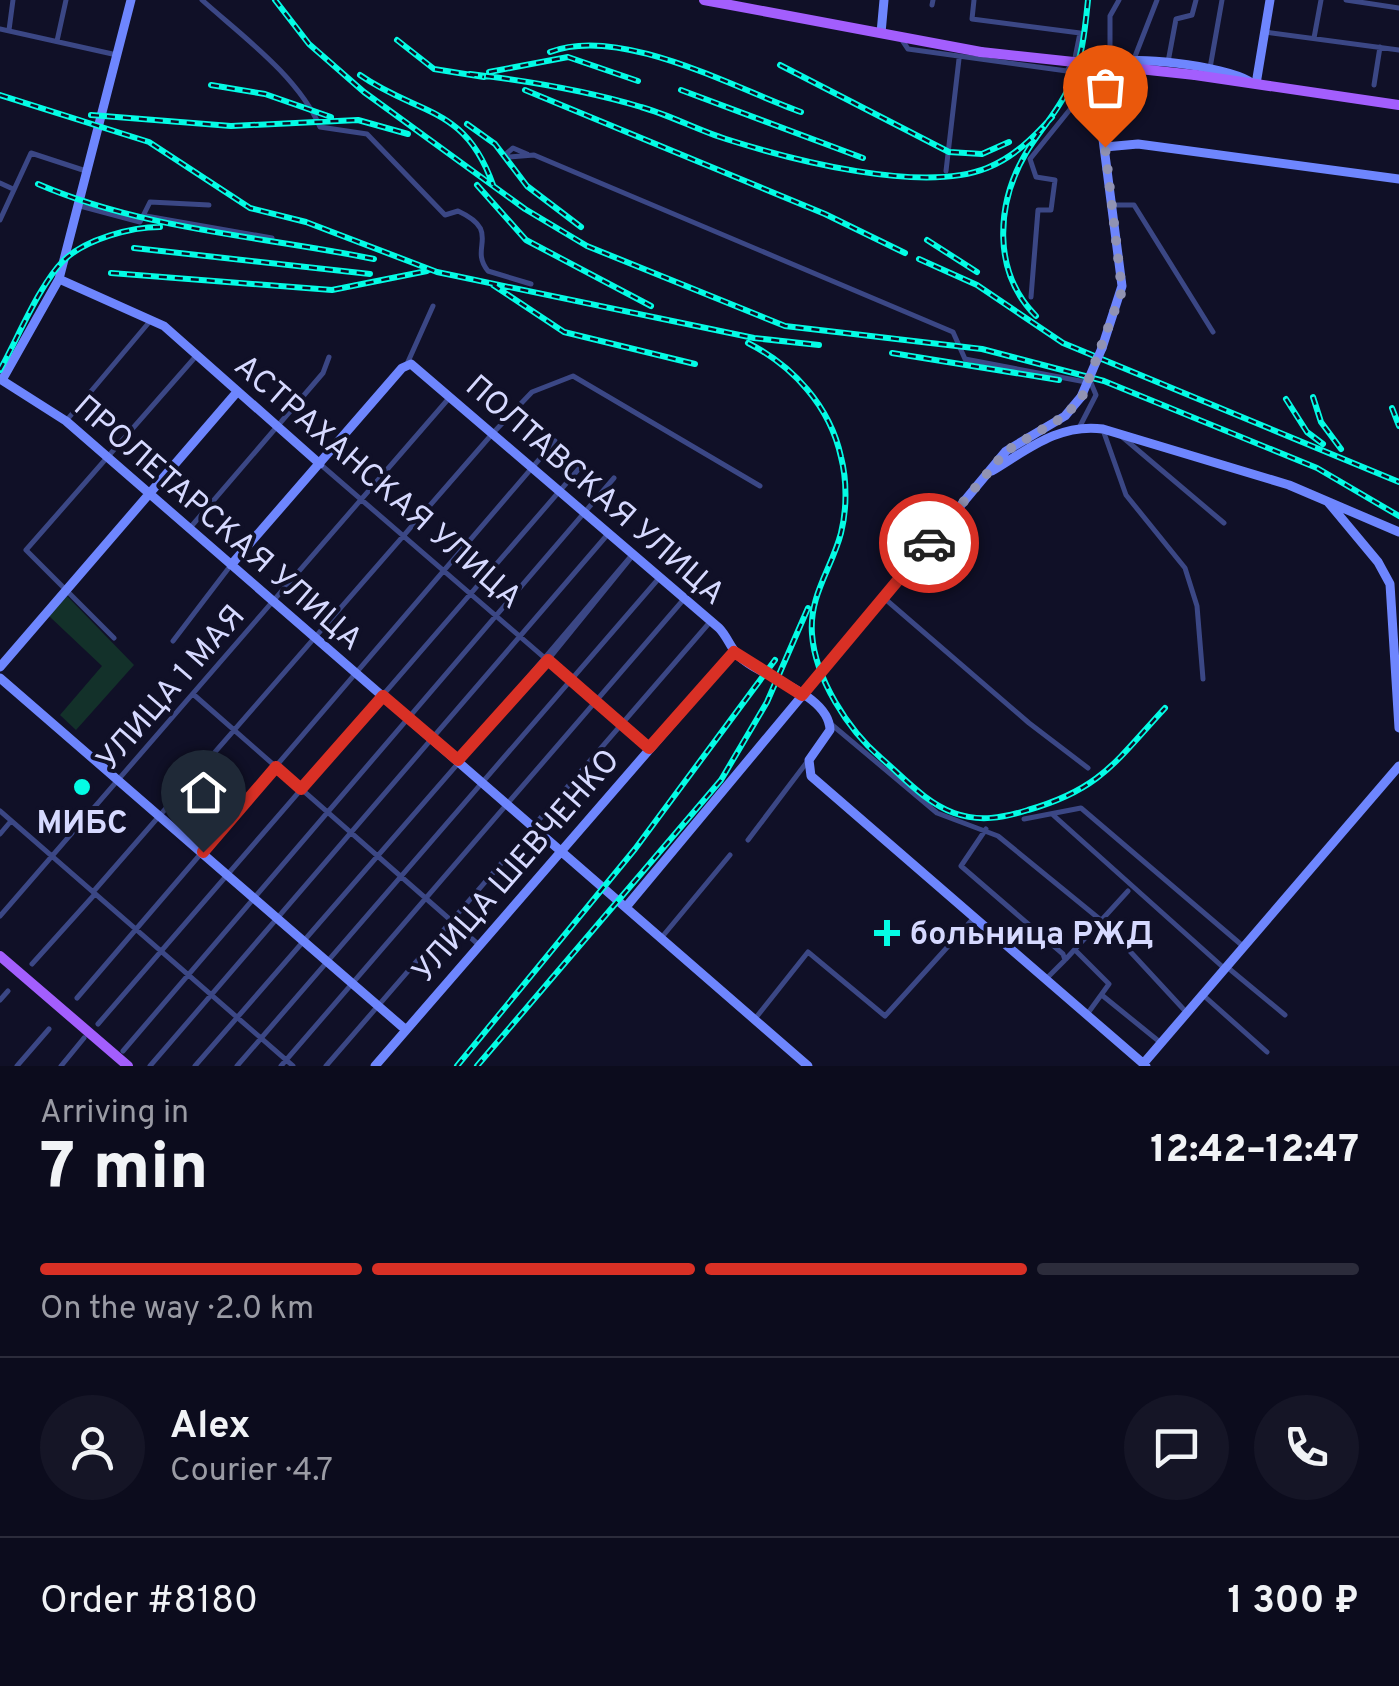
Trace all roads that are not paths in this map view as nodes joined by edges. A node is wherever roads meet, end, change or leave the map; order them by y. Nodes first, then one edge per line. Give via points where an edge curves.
1 (14, 0) edge
2 (66, 0) edge
3 (131, 0) edge
4 (202, 0) edge
5 (704, 0) edge
6 (884, 0) edge
7 (974, 0) edge
8 (1119, 0) edge
9 (1157, 0) edge
10 (1196, 0) edge
11 (1222, 0) edge
12 (1270, 0) edge
13 (1321, 0) edge
14 (1346, 0) edge
15 (1399, 8) edge
16 (0, 29) edge
17 (9, 30) junction
18 (1265, 32) junction
19 (880, 34) junction
20 (901, 38) junction
21 (1314, 38) junction
22 (56, 41) junction
23 (1380, 47) junction
24 (1399, 50) edge
25 (117, 55) junction
26 (959, 59) junction
27 (1132, 62) junction
28 (1110, 63) junction
29 (1168, 64) junction
30 (1210, 68) junction
31 (1231, 76) junction
32 (1254, 83) junction
33 (1374, 85) dead end
34 (1098, 93) junction
35 (1399, 105) edge
36 (1105, 147) junction
37 (527, 154) dead end
38 (946, 170) dead end
39 (86, 172) junction
40 (1399, 179) edge
41 (0, 183) edge
42 (14, 188) junction
43 (209, 205) dead end
44 (1115, 205) junction
45 (77, 206) junction
46 (146, 216) junction
47 (0, 220) edge
48 (272, 238) dead end
49 (59, 279) junction
50 (531, 284) dead end
51 (1032, 297) dead end
52 (432, 306) dead end
53 (152, 319) junction
54 (1212, 332) dead end
55 (197, 355) junction
56 (330, 356) dead end
57 (407, 364) junction
58 (1, 379) edge
59 (238, 392) junction
60 (451, 396) junction
61 (66, 421) junction
62 (277, 428) junction
63 (1079, 428) junction
64 (1103, 430) junction
65 (493, 433) junction
66 (1118, 433) junction
67 (555, 441) dead end
68 (1018, 449) junction
69 (106, 456) junction
70 (320, 464) junction
71 (583, 464) dead end
72 (534, 468) junction
73 (614, 478) dead end
74 (760, 486) dead end
75 (560, 490) junction
76 (148, 494) junction
77 (1325, 499) junction
78 (361, 500) junction
79 (584, 511) junction
80 (1358, 513) junction
81 (1224, 523) dead end
82 (1347, 524) junction
83 (190, 529) junction
84 (1399, 532) edge
85 (610, 533) junction
86 (405, 536) junction
87 (634, 554) junction
88 (232, 565) junction
89 (444, 571) junction
90 (660, 577) junction
91 (1394, 585) edge
92 (67, 589) junction
93 (471, 594) junction
94 (684, 598) junction
95 (884, 598) junction
96 (274, 602) junction
97 (496, 615) junction
98 (711, 621) junction
99 (521, 637) junction
100 (114, 638) dead end
101 (316, 638) junction
102 (172, 641) dead end
103 (734, 652) junction
104 (546, 658) junction
105 (0, 667) edge
106 (356, 673) junction
107 (0, 678) edge
108 (1203, 679) dead end
109 (572, 680) junction
110 (194, 694) junction
111 (802, 695) junction
112 (383, 696) junction
113 (596, 702) junction
114 (408, 717) junction
115 (831, 724) junction
116 (622, 725) junction
117 (1399, 728) edge
118 (235, 731) junction
119 (432, 738) junction
120 (649, 748) junction
121 (458, 760) junction
122 (809, 760) junction
123 (1399, 766) edge
124 (276, 767) junction
125 (1088, 768) dead end
126 (119, 779) junction
127 (484, 782) junction
128 (301, 789) junction
129 (509, 804) junction
130 (0, 810) edge
131 (327, 812) junction
132 (1052, 814) junction
133 (162, 816) junction
134 (1024, 819) dead end
135 (11, 821) junction
136 (535, 826) junction
137 (986, 829) junction
138 (352, 832) junction
139 (0, 834) edge
140 (748, 840) dead end
141 (562, 850) junction
142 (203, 852) junction
143 (377, 854) junction
144 (730, 855) dead end
145 (51, 856) junction
146 (228, 874) junction
147 (402, 876) junction
148 (1128, 891) dead end
149 (94, 893) junction
150 (254, 896) junction
151 (427, 898) junction
152 (626, 907) junction
153 (0, 916) edge
154 (970, 918) junction
155 (279, 919) junction
156 (453, 921) junction
157 (1102, 921) junction
158 (134, 929) junction
159 (661, 938) junction
160 (304, 940) junction
161 (479, 945) junction
162 (1244, 947) junction
163 (1074, 950) junction
164 (160, 951) junction
165 (0, 956) edge
166 (1065, 960) junction
167 (328, 962) junction
168 (0, 964) edge
169 (32, 964) dead end
170 (1226, 968) junction
171 (187, 974) junction
172 (1046, 980) junction
173 (352, 984) junction
174 (8, 991) dead end
175 (1203, 995) junction
176 (211, 996) junction
177 (1104, 996) junction
178 (76, 998) dead end
179 (0, 1000) edge
180 (378, 1006) junction
181 (1187, 1013) junction
182 (1285, 1015) dead end
183 (1086, 1016) junction
184 (236, 1018) junction
185 (754, 1020) junction
186 (98, 1024) dead end
187 (49, 1029) dead end
188 (406, 1030) junction
189 (261, 1038) junction
190 (82, 1042) junction
191 (1161, 1043) junction
192 (123, 1052) dead end
193 (1267, 1052) dead end
194 (283, 1063) edge
195 (1144, 1065) edge
196 (16, 1066) edge
197 (62, 1066) edge
198 (117, 1066) edge
199 (128, 1066) edge
200 (150, 1066) edge
201 (195, 1066) edge
202 (237, 1066) edge
203 (293, 1066) edge
204 (326, 1066) edge
205 (375, 1066) edge
206 (808, 1066) edge

1 - 17 street
2 - 22 street
3 - 25 main road
4 - 50 street via 266,58 320,127 366,134 445,215 458,211 479,223 488,271
5 - 19 main road
6 - 19 main road
7 - 26 street via 972,19 1080,33 1075,58 1067,71
8 - 28 street via 1110,16
9 - 27 street
10 - 29 street via 1192,15 1176,19
11 - 30 street
12 - 18 main road
13 - 21 street
14 - 15 street
16 - 17 street
17 - 22 street
18 - 21 street
18 - 32 main road
19 - 20 main road
20 - 26 street via 908,48
20 - 31 main road, bridge
21 - 23 street
22 - 25 street
23 - 24 street
23 - 33 street
25 - 39 main road
26 - 38 street
27 - 28 main road
27 - 29 main road
28 - 34 main road
29 - 30 main road
30 - 31 main road
31 - 32 main road
32 - 35 main road
34 - 36 main road
34 - 51 street via 1076,102 1040,142 1030,169 1055,180 1051,210 1038,210
36 - 40 main road via 1138,144
36 - 44 main road
37 - 63 street via 953,332 965,358 1091,383 1096,395
39 - 42 street via 35,152
39 - 45 main road
41 - 42 street
42 - 47 street
43 - 46 street via 150,202
44 - 54 street via 1134,205
44 - 68 main road, bridge via 1122,291 1102,348 1082,397
45 - 46 street via 140,222
45 - 49 main road
46 - 48 street
49 - 53 main road, АСТРАХАНСКАЯ УЛИЦА
49 - 58 main road
52 - 57 street
53 - 55 main road, АСТРАХАНСКАЯ УЛИЦА
53 - 61 street
55 - 59 main road, АСТРАХАНСКАЯ УЛИЦА
55 - 69 street
56 - 62 street via 324,373
57 - 60 main road, ПОЛТАВСКАЯ УЛИЦА
57 - 70 main road
58 - 61 main road, ПРОЛЕТАРСКАЯ УЛИЦА
59 - 62 main road, АСТРАХАНСКАЯ УЛИЦА
59 - 76 main road
60 - 65 main road, ПОЛТАВСКАЯ УЛИЦА
60 - 78 street, УЛИЦА 1 МАЯ
61 - 69 main road, ПРОЛЕТАРСКАЯ УЛИЦА
62 - 70 main road, АСТРАХАНСКАЯ УЛИЦА
62 - 83 street
63 - 64 main road
63 - 68 main road
64 - 66 main road
64 - 108 street via 1126,495 1185,568
65 - 72 main road, ПОЛТАВСКАЯ УЛИЦА
65 - 74 street via 532,392 573,376
65 - 86 street
66 - 77 main road
66 - 81 street
67 - 72 street
68 - 95 main road via 986,475
69 - 76 main road, ПРОЛЕТАРСКАЯ УЛИЦА
69 - 92 street via 26,550
70 - 78 street, АСТРАХАНСКАЯ УЛИЦА
70 - 88 main road
71 - 75 street
72 - 75 main road, ПОЛТАВСКАЯ УЛИЦА
72 - 89 street
73 - 79 street
75 - 79 main road, ПОЛТАВСКАЯ УЛИЦА
75 - 93 street
76 - 83 main road, ПРОЛЕТАРСКАЯ УЛИЦА
76 - 92 main road
77 - 80 main road
77 - 82 main road
78 - 86 street, АСТРАХАНСКАЯ УЛИЦА
78 - 96 street, УЛИЦА 1 МАЯ
79 - 85 main road, ПОЛТАВСКАЯ УЛИЦА
79 - 97 street
80 - 82 main road
80 - 84 main road
82 - 91 main road
83 - 88 main road, ПРОЛЕТАРСКАЯ УЛИЦА
85 - 87 main road, ПОЛТАВСКАЯ УЛИЦА
85 - 99 street
86 - 89 street, АСТРАХАНСКАЯ УЛИЦА
86 - 101 street
87 - 90 main road, ПОЛТАВСКАЯ УЛИЦА
87 - 104 street
88 - 96 main road, ПРОЛЕТАРСКАЯ УЛИЦА
88 - 102 street
89 - 93 street, АСТРАХАНСКАЯ УЛИЦА
89 - 106 street
90 - 94 main road, ПОЛТАВСКАЯ УЛИЦА
90 - 109 street
91 - 117 main road
92 - 100 street
92 - 105 main road
93 - 97 street, АСТРАХАНСКАЯ УЛИЦА
93 - 112 street
94 - 98 main road, ПОЛТАВСКАЯ УЛИЦА
94 - 113 street
95 - 111 main road
95 - 125 street
96 - 101 main road, ПРОЛЕТАРСКАЯ УЛИЦА
96 - 110 street, УЛИЦА 1 МАЯ
97 - 99 street, АСТРАХАНСКАЯ УЛИЦА
97 - 114 street
98 - 103 main road, ПОЛТАВСКАЯ УЛИЦА
98 - 116 street
99 - 104 street, АСТРАХАНСКАЯ УЛИЦА
99 - 119 street
101 - 106 main road, ПРОЛЕТАРСКАЯ УЛИЦА
101 - 118 street
103 - 111 main road, ПОЛТАВСКАЯ УЛИЦА
103 - 120 main road, УЛИЦА ШЕВЧЕНКО
104 - 109 street, АСТРАХАНСКАЯ УЛИЦА
104 - 121 street
106 - 112 main road, ПРОЛЕТАРСКАЯ УЛИЦА
106 - 124 street
107 - 126 main road
109 - 113 street, АСТРАХАНСКАЯ УЛИЦА
109 - 127 street
110 - 118 street
110 - 126 street, УЛИЦА 1 МАЯ
111 - 115 main road, ПОЛТАВСКАЯ УЛИЦА
111 - 152 main road
112 - 114 main road, ПРОЛЕТАРСКАЯ УЛИЦА
112 - 128 street
113 - 116 street, АСТРАХАНСКАЯ УЛИЦА
113 - 129 street
114 - 119 main road, ПРОЛЕТАРСКАЯ УЛИЦА
114 - 131 street
115 - 122 main road
115 - 137 street, ПОЛТАВСКАЯ УЛИЦА via 938,812
116 - 120 street, АСТРАХАНСКАЯ УЛИЦА
116 - 136 street
118 - 124 street
118 - 133 street
119 - 121 main road, ПРОЛЕТАРСКАЯ УЛИЦА
119 - 138 street
120 - 141 main road, УЛИЦА ШЕВЧЕНКО
121 - 127 main road, ПРОЛЕТАРСКАЯ УЛИЦА
121 - 143 street
122 - 140 street
122 - 154 main road via 812,776
123 - 162 main road
124 - 128 street
124 - 142 street
126 - 133 main road
126 - 145 street, УЛИЦА 1 МАЯ
127 - 129 main road, ПРОЛЕТАРСКАЯ УЛИЦА
127 - 147 street
128 - 131 street
128 - 146 street
129 - 136 main road, ПРОЛЕТАРСКАЯ УЛИЦА
129 - 151 street
130 - 135 street
131 - 138 street
131 - 150 street
132 - 134 street
132 - 162 street via 1080,808
132 - 170 street
133 - 142 main road
133 - 149 street
135 - 139 street
135 - 145 street
136 - 141 main road, ПРОЛЕТАРСКАЯ УЛИЦА
136 - 156 street
137 - 157 street, ПОЛТАВСКАЯ УЛИЦА
137 - 166 street via 960,866
138 - 143 street
138 - 155 street
141 - 152 main road, ПРОЛЕТАРСКАЯ УЛИЦА
141 - 161 main road, УЛИЦА ШЕВЧЕНКО
142 - 146 main road
142 - 158 street
143 - 147 street
143 - 160 street
144 - 159 street
145 - 149 street
145 - 153 street, УЛИЦА 1 МАЯ
146 - 150 main road
146 - 164 street
147 - 151 street
147 - 167 street
148 - 157 street
149 - 158 street
149 - 169 street
150 - 155 main road
150 - 171 street
151 - 156 street
151 - 173 street
152 - 159 main road, ПРОЛЕТАРСКАЯ УЛИЦА
154 - 172 main road
154 - 185 street via 885,1016 808,952
155 - 160 main road
155 - 176 street
156 - 161 street
156 - 180 street
157 - 163 street
157 - 181 street, ПОЛТАВСКАЯ УЛИЦА
158 - 164 street
158 - 178 street
159 - 185 main road, ПРОЛЕТАРСКАЯ УЛИЦА
160 - 167 main road
160 - 184 street
161 - 188 main road, УЛИЦА ШЕВЧЕНКО
162 - 170 main road
163 - 166 street
163 - 177 street via 1107,979
164 - 171 street
164 - 186 street
165 - 199 main road
166 - 172 street
167 - 173 main road
167 - 189 street
168 - 190 main road
170 - 175 main road
170 - 182 street
171 - 176 street
171 - 192 street
172 - 183 main road
173 - 180 main road
173 - 194 street
174 - 179 street
175 - 181 main road
175 - 193 street
176 - 184 street
176 - 200 street
177 - 183 street
177 - 191 street
180 - 188 main road
180 - 204 street
181 - 191 main road
183 - 195 main road
184 - 189 street
184 - 201 street
185 - 206 main road, ПРОЛЕТАРСКАЯ УЛИЦА
187 - 196 street
188 - 205 main road, УЛИЦА ШЕВЧЕНКО
189 - 194 street
189 - 202 street
190 - 197 street
190 - 198 main road
191 - 195 main road
194 - 203 street

